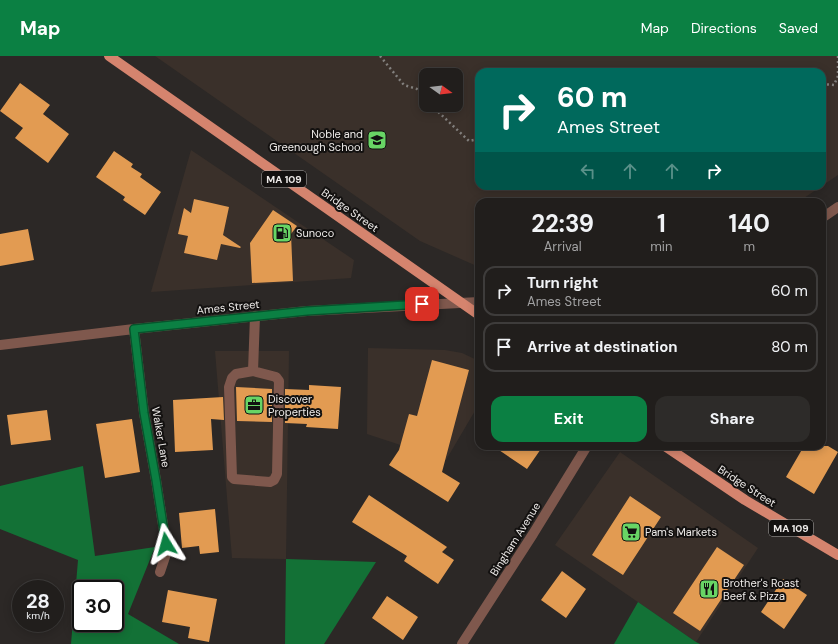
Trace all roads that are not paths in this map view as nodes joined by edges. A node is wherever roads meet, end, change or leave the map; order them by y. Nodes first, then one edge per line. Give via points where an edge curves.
1 (108, 56) edge
2 (838, 207) edge
3 (826, 215) edge
4 (460, 302) junction
5 (475, 302) edge
6 (475, 312) edge
7 (255, 316) junction
8 (134, 329) junction
9 (0, 346) edge
10 (253, 371) junction
11 (584, 450) edge
12 (671, 450) edge
13 (838, 555) edge
14 (160, 572) dead end
15 (463, 644) edge

1 - 4 main road, Bridge Street / MA 109
2 - 3 street
4 - 5 street, Ames Street
4 - 6 main road, Bridge Street / MA 109
4 - 7 street, Ames Street
7 - 8 street, Ames Street
7 - 10 street
8 - 9 street, Ames Street
8 - 14 street, Walker Lane via 144,413 166,544
10 - 10 street via 236,374 230,387 232,477 239,480 270,482 277,474 279,381
11 - 15 street, Bingham Avenue
12 - 13 main road, Bridge Street / MA 109 via 746,500

